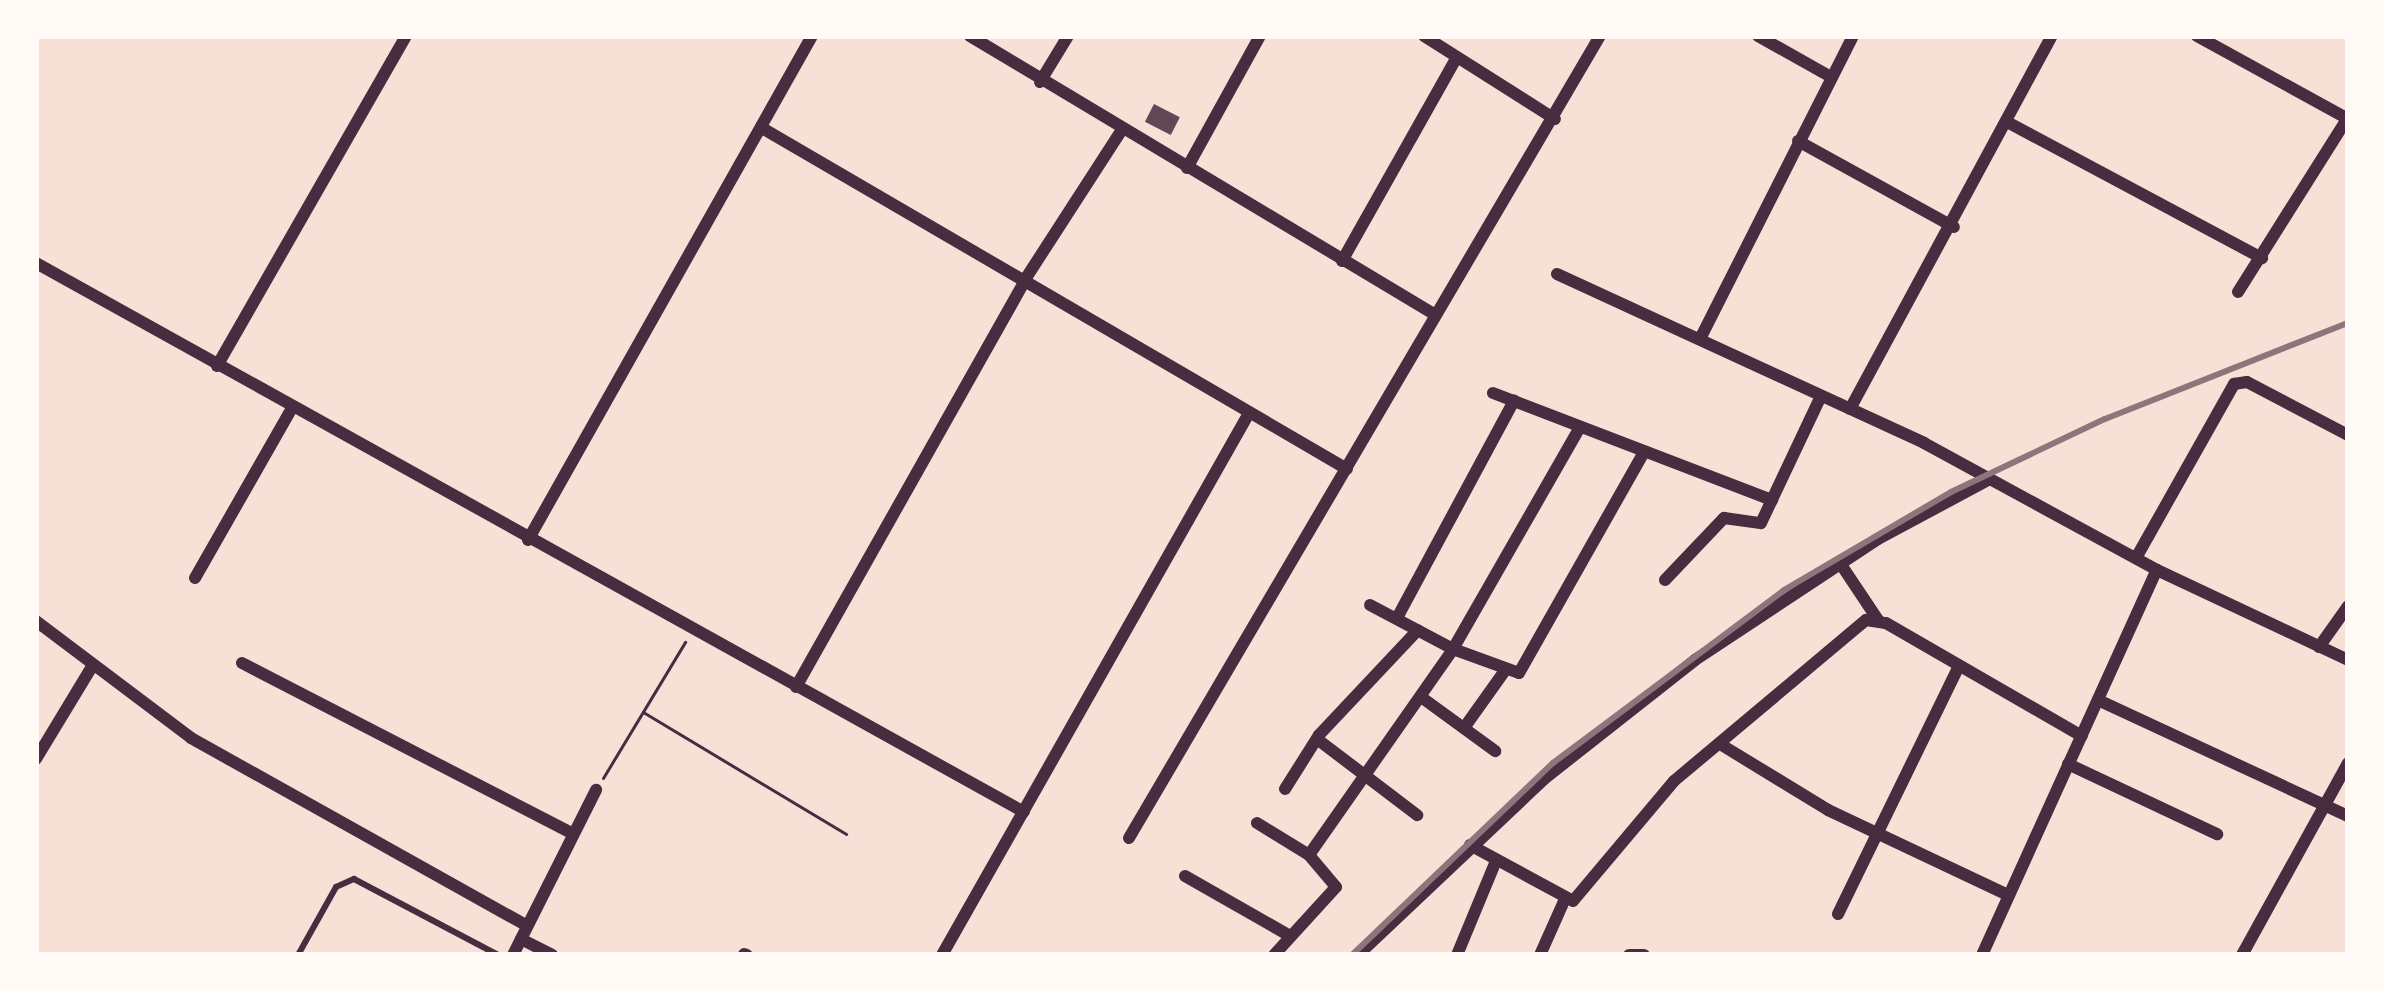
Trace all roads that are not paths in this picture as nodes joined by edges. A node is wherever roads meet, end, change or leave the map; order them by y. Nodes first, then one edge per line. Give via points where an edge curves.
1 (406, 36) edge
2 (812, 36) edge
3 (970, 36) edge
4 (1067, 36) edge
5 (1260, 36) edge
6 (1424, 36) edge
7 (1600, 36) edge
8 (1758, 36) edge
9 (1852, 36) edge
10 (2052, 36) edge
11 (2197, 36) edge
12 (1457, 57) junction
13 (1832, 76) junction
14 (1040, 82) junction
15 (2348, 118) edge
16 (1555, 119) junction
17 (2009, 123) junction
18 (762, 128) junction
19 (1121, 131) junction
20 (1798, 141) junction
21 (1187, 168) junction
22 (1954, 226) junction
23 (2262, 258) junction
24 (1342, 261) junction
25 (36, 263) edge
26 (1557, 274) dead end
27 (1026, 278) junction
28 (2238, 292) dead end
29 (1434, 314) junction
30 (1700, 338) junction
31 (217, 366) junction
32 (1493, 393) dead end
33 (1821, 395) junction
34 (1514, 400) junction
35 (1850, 409) junction
36 (291, 410) junction
37 (1249, 413) junction
38 (1580, 427) junction
39 (2348, 435) edge
40 (1644, 452) junction
41 (1347, 469) junction
42 (1990, 479) junction
43 (1772, 500) junction
44 (528, 540) junction
45 (2136, 558) junction
46 (1840, 562) junction
47 (2157, 570) junction
48 (195, 578) dead end
49 (1666, 580) dead end
50 (1370, 605) dead end
51 (2348, 606) edge
52 (1396, 618) junction
53 (1878, 620) junction
54 (36, 621) edge
55 (1418, 630) junction
56 (2319, 647) junction
57 (1454, 650) junction
58 (2348, 660) edge
59 (242, 662) dead end
60 (93, 664) junction
61 (1959, 666) junction
62 (1504, 672) junction
63 (796, 687) junction
64 (1421, 697) junction
65 (2098, 700) junction
66 (1464, 728) junction
67 (2082, 736) junction
68 (1317, 739) junction
69 (1720, 744) junction
70 (1496, 751) dead end
71 (36, 759) edge
72 (2068, 764) junction
73 (2348, 764) edge
74 (1367, 778) junction
75 (1285, 789) dead end
76 (596, 790) road end
77 (2326, 807) junction
78 (1024, 812) junction
79 (1417, 815) dead end
80 (2348, 816) edge
81 (1257, 823) dead end
82 (571, 833) junction
83 (2217, 834) dead end
84 (1877, 835) junction
85 (1129, 838) dead end
86 (1470, 845) junction
87 (1309, 854) junction
88 (1496, 861) junction
89 (1185, 876) dead end
90 (2008, 895) junction
91 (1564, 901) junction
92 (1838, 914) dead end
93 (526, 925) junction
94 (1290, 936) junction
95 (520, 939) junction
96 (298, 955) edge
97 (498, 955) edge
98 (513, 955) edge
99 (552, 955) edge
100 (942, 955) edge
101 (1274, 955) edge
102 (1358, 955) edge
103 (1457, 955) edge
104 (1540, 955) edge
105 (1629, 955) edge
106 (1644, 955) edge
107 (1982, 955) edge
108 (2242, 955) edge

1 - 31 street
2 - 18 street
3 - 14 street
4 - 14 street
5 - 21 street
6 - 12 street
7 - 16 street
8 - 13 street
9 - 13 street
10 - 17 street
11 - 15 street
12 - 16 street
12 - 24 street
13 - 20 street
14 - 19 street
15 - 23 street
16 - 29 street
17 - 22 street
17 - 23 street
18 - 27 street
18 - 44 street
19 - 21 street
19 - 27 street
20 - 22 street
20 - 30 street
21 - 24 street
22 - 35 street
23 - 28 street
24 - 29 street
25 - 31 street
26 - 30 street
27 - 37 street
27 - 63 street
29 - 41 street
30 - 33 street
31 - 36 street
32 - 34 street
33 - 35 street
33 - 43 street
34 - 38 street
34 - 52 street
35 - 42 street
36 - 44 street
36 - 48 street
37 - 41 street
37 - 78 street
38 - 40 street
38 - 57 street
39 - 45 street via 2247,382 2234,384
40 - 43 street
40 - 62 street via 1523,670
41 - 85 street
42 - 45 street
42 - 46 street
43 - 49 street via 1758,526 1724,518
44 - 63 street
45 - 47 street
46 - 53 street
46 - 86 street via 1695,660
47 - 56 street
47 - 65 street
50 - 52 street
51 - 56 street
52 - 55 street
53 - 61 street
53 - 69 street via 1856,626
54 - 60 street
55 - 57 street
55 - 68 street
56 - 58 street
57 - 62 street
57 - 64 street
59 - 82 street
60 - 71 street
60 - 93 street via 191,738
61 - 67 street
61 - 84 street
62 - 66 street
63 - 78 street
64 - 66 street
64 - 74 street
65 - 67 street
65 - 77 street
66 - 70 street
67 - 72 street
68 - 74 street
68 - 75 street
69 - 84 street
69 - 91 street via 1648,807 1576,899
72 - 83 street
72 - 90 street
73 - 77 street
74 - 79 street
74 - 87 street
76 - 82 street
77 - 80 street
77 - 108 street
78 - 100 street
81 - 87 street
82 - 93 street
84 - 90 street
84 - 92 street
86 - 88 street
86 - 102 street
87 - 94 street via 1336,887
88 - 91 street
88 - 103 street
89 - 94 street
90 - 107 street
91 - 104 street
93 - 95 street
94 - 101 street
95 - 98 street
95 - 99 street
96 - 97 lane via 336,886 354,879
105 - 106 street

